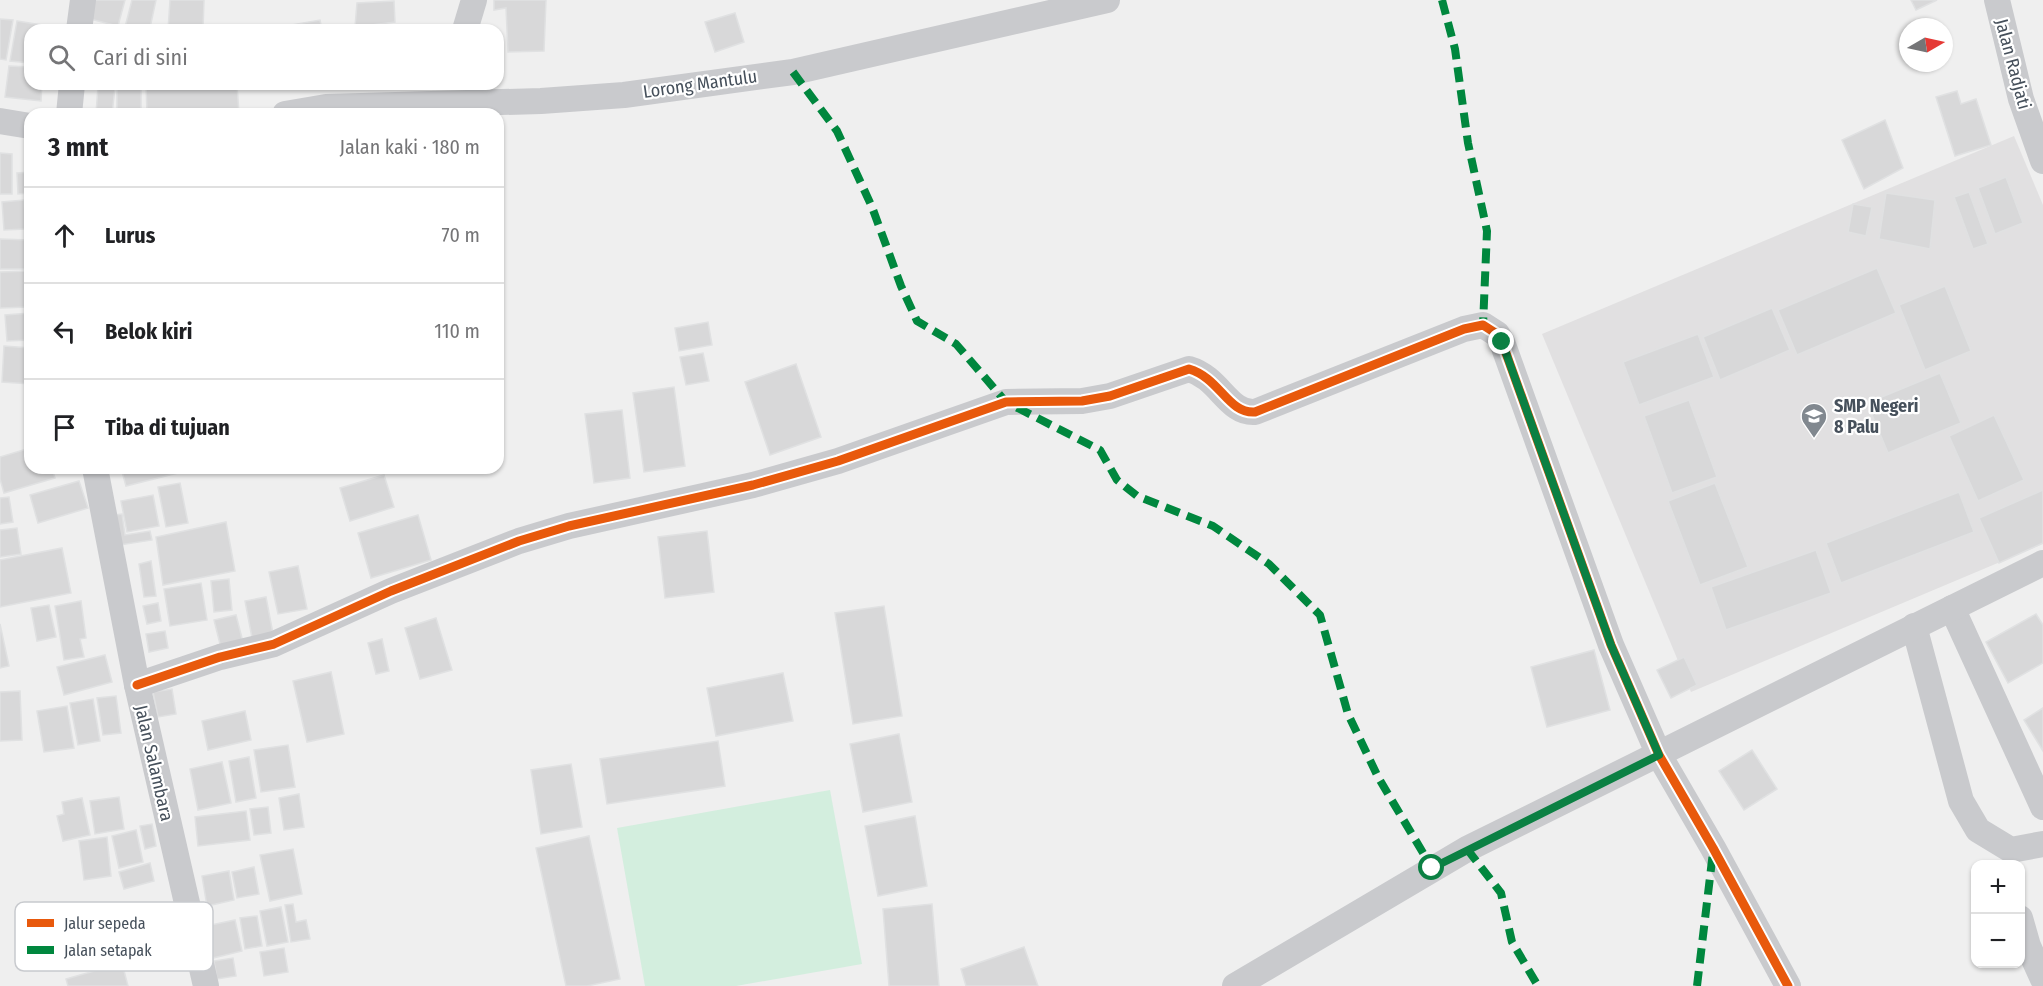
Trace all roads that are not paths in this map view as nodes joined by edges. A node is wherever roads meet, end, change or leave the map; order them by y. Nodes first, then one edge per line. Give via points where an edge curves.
1 (83, 0) edge
2 (474, 0) edge
3 (1107, 0) edge
4 (1996, 0) edge
5 (80, 24) edge
6 (467, 24) edge
7 (71, 90) edge
8 (446, 93) edge
9 (70, 108) edge
10 (316, 108) edge
11 (0, 121) edge
12 (24, 125) edge
13 (2043, 161) edge
14 (96, 474) edge
15 (2043, 563) edge
16 (1952, 608) junction
17 (1914, 626) junction
18 (136, 685) junction
19 (1659, 755) junction
20 (2043, 807) edge
21 (2043, 844) edge
22 (2012, 857) edge
23 (186, 902) edge
24 (2025, 936) edge
25 (203, 971) edge
26 (2043, 978) edge
27 (206, 986) edge
28 (1235, 986) edge
29 (1788, 986) edge

1 - 5 street
2 - 6 street
3 - 8 street, Lorong Mantulu via 793,72 624,95
4 - 13 street, Jalan Radjati via 2021,99
7 - 9 street
8 - 10 street, Lorong Mantulu
11 - 12 street
14 - 18 street, Jalan Salambara
15 - 16 street
16 - 17 street
16 - 20 street
17 - 19 street
17 - 22 street via 1961,801 1978,830
18 - 19 street via 274,644 391,591 519,541 838,461 1006,402 1082,401 1110,396 1189,369 1209,378 1233,405 1256,412 1464,329 1483,325 1502,342 1611,645
18 - 23 street, Jalan Salambara
19 - 28 street via 1441,864
19 - 29 street
21 - 22 street
24 - 26 street
25 - 27 street, Jalan Salambara

